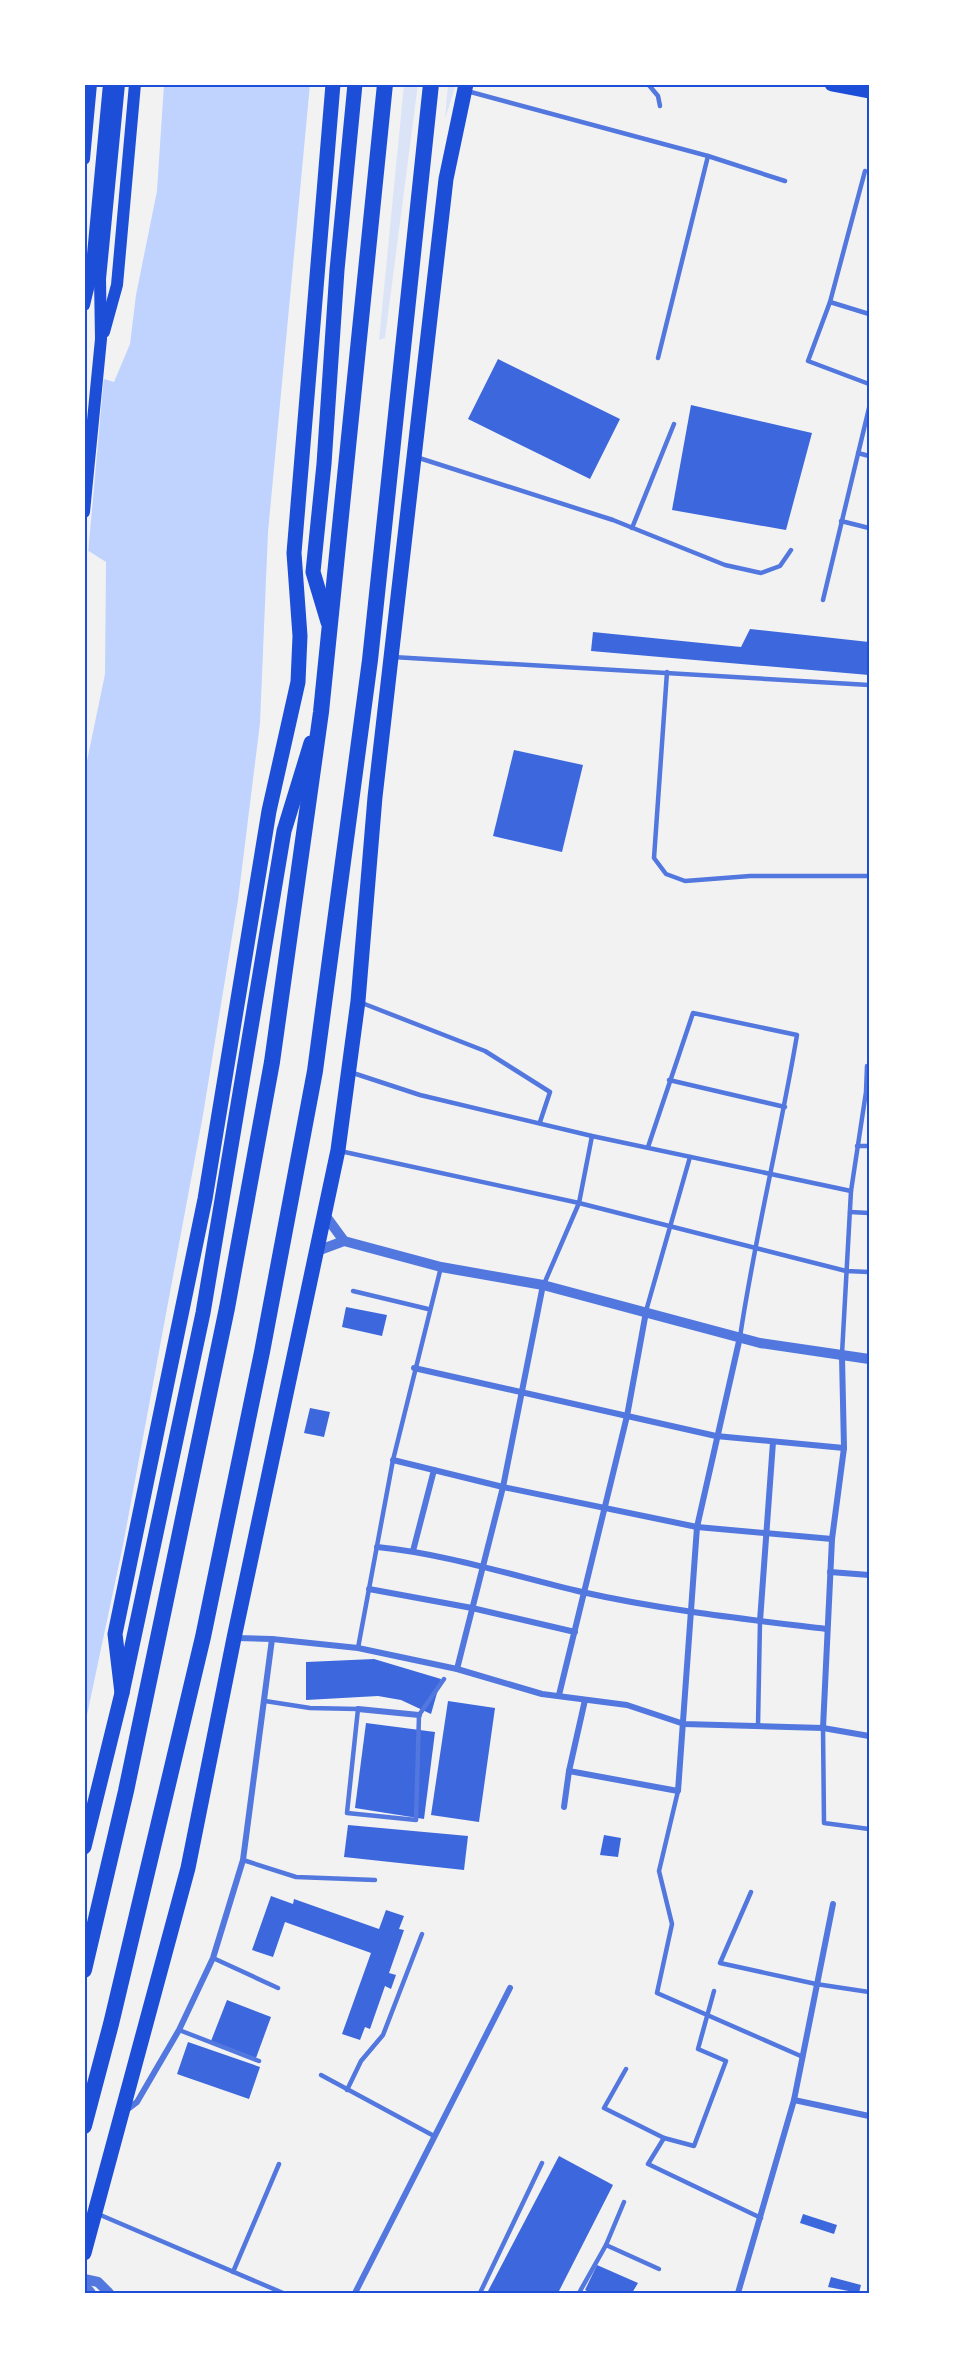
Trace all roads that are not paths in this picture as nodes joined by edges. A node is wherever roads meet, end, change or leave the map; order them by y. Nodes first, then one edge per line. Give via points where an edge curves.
1 (91, 84) edge
2 (109, 84) edge
3 (119, 84) edge
4 (135, 84) edge
5 (333, 84) edge
6 (356, 84) edge
7 (386, 84) edge
8 (431, 84) edge
9 (648, 84) edge
10 (832, 84) edge
11 (465, 87) edge
12 (869, 91) edge
13 (660, 106) dead end
14 (708, 156) junction
15 (84, 159) edge
16 (865, 171) dead end
17 (785, 181) dead end
18 (830, 302) junction
19 (84, 305) edge
20 (869, 314) edge
21 (101, 339) junction
22 (658, 358) dead end
23 (869, 384) edge
24 (869, 408) edge
25 (674, 424) dead end
26 (858, 453) junction
27 (869, 456) edge
28 (414, 457) junction
29 (84, 512) edge
30 (841, 521) junction
31 (632, 528) junction
32 (869, 528) edge
33 (791, 550) dead end
34 (313, 572) junction
35 (824, 600) dead end
36 (328, 622) junction
37 (300, 636) junction
38 (391, 656) junction
39 (667, 672) junction
40 (869, 685) edge
41 (321, 712) junction
42 (869, 876) edge
43 (358, 1001) junction
44 (867, 1065) dead end
45 (350, 1072) junction
46 (669, 1080) junction
47 (868, 1092) edge
48 (785, 1107) junction
49 (540, 1122) junction
50 (592, 1136) junction
51 (857, 1146) junction
52 (869, 1146) edge
53 (648, 1147) junction
54 (338, 1150) junction
55 (690, 1157) junction
56 (771, 1175) junction
57 (851, 1191) junction
58 (579, 1203) junction
59 (850, 1212) junction
60 (869, 1213) edge
61 (325, 1215) junction
62 (670, 1227) junction
63 (344, 1241) junction
64 (753, 1248) junction
65 (317, 1251) junction
66 (441, 1267) junction
67 (846, 1271) junction
68 (869, 1272) edge
69 (543, 1285) junction
70 (353, 1291) dead end
71 (429, 1310) junction
72 (646, 1312) junction
73 (740, 1337) junction
74 (842, 1357) junction
75 (869, 1359) edge
76 (414, 1368) junction
77 (521, 1391) junction
78 (627, 1416) junction
79 (716, 1436) junction
80 (773, 1442) junction
81 (844, 1448) junction
82 (393, 1460) junction
83 (434, 1470) junction
84 (503, 1487) junction
85 (604, 1509) junction
86 (697, 1527) junction
87 (766, 1533) junction
88 (832, 1539) junction
89 (377, 1547) junction
90 (413, 1551) junction
91 (483, 1568) junction
92 (830, 1572) junction
93 (869, 1575) edge
94 (369, 1589) junction
95 (584, 1592) junction
96 (472, 1608) junction
97 (689, 1611) junction
98 (760, 1621) junction
99 (826, 1629) junction
100 (575, 1632) junction
101 (234, 1638) junction
102 (272, 1639) junction
103 (358, 1648) junction
104 (457, 1669) junction
105 (444, 1679) dead end
106 (122, 1693) junction
107 (559, 1695) junction
108 (585, 1700) junction
109 (265, 1701) junction
110 (358, 1709) junction
111 (418, 1714) junction
112 (684, 1724) junction
113 (758, 1725) junction
114 (823, 1728) junction
115 (869, 1736) edge
116 (569, 1772) junction
117 (678, 1791) junction
118 (564, 1807) dead end
119 (869, 1829) edge
120 (84, 1847) edge
121 (243, 1860) junction
122 (375, 1880) dead end
123 (751, 1892) dead end
124 (833, 1904) dead end
125 (422, 1934) dead end
126 (213, 1958) junction
127 (84, 1970) edge
128 (816, 1984) junction
129 (278, 1988) dead end
130 (510, 1988) dead end
131 (714, 1991) dead end
132 (869, 1992) edge
133 (707, 2015) junction
134 (179, 2030) junction
135 (803, 2057) junction
136 (260, 2061) dead end
137 (626, 2069) dead end
138 (321, 2075) dead end
139 (347, 2090) junction
140 (794, 2100) junction
141 (122, 2113) junction
142 (869, 2116) edge
143 (84, 2126) edge
144 (434, 2136) junction
145 (664, 2138) junction
146 (542, 2163) dead end
147 (279, 2164) dead end
148 (624, 2202) dead end
149 (95, 2213) junction
150 (761, 2218) junction
151 (606, 2246) junction
152 (84, 2253) edge
153 (659, 2269) dead end
154 (233, 2272) junction
155 (84, 2279) edge
156 (84, 2285) edge
157 (91, 2293) edge
158 (109, 2293) edge
159 (283, 2293) edge
160 (355, 2293) edge
161 (480, 2293) edge
162 (579, 2293) edge
163 (738, 2293) edge

1 - 15 main road
2 - 19 main road via 91,276
3 - 21 main road via 100,279
4 - 21 main road via 117,285
5 - 37 main road via 294,553
6 - 34 main road
7 - 36 highway
8 - 143 highway via 370,660 315,1071 203,1637
9 - 13 lane via 658,96
10 - 12 main road
11 - 14 lane
11 - 28 main road via 446,179
14 - 17 lane
14 - 22 lane
16 - 18 lane
18 - 20 lane
18 - 23 lane via 808,361
21 - 29 main road
24 - 26 lane
25 - 31 lane
26 - 27 lane
26 - 30 lane
28 - 31 lane
28 - 38 main road
30 - 32 lane
30 - 35 lane
31 - 33 lane via 725,565 761,573 780,566
34 - 36 main road
34 - 37 main road
36 - 41 highway
37 - 106 main road via 298,682 269,811 205,1199 115,1635
38 - 39 lane
38 - 43 main road
39 - 40 lane
39 - 42 lane via 654,858 666,874 686,881 750,876
41 - 106 main road via 284,831 203,1313
41 - 127 highway via 272,1062 229,1296 126,1791
43 - 45 main road
43 - 49 lane via 485,1051 550,1092
44 - 47 lane
45 - 49 lane via 420,1095
45 - 54 main road
46 - 48 lane
46 - 48 lane via 693,1013 797,1035
46 - 53 lane
47 - 51 lane
48 - 56 lane
49 - 50 lane
50 - 53 lane
50 - 58 lane
51 - 52 lane
51 - 57 lane
53 - 55 lane
54 - 58 lane
54 - 61 main road
55 - 56 lane
55 - 62 lane
56 - 57 lane
56 - 64 lane
57 - 59 lane
58 - 62 lane
58 - 69 lane
59 - 60 lane
59 - 67 lane
61 - 63 street
61 - 65 main road
62 - 64 lane
62 - 72 lane
63 - 65 street
63 - 66 street
64 - 67 lane
64 - 73 lane
65 - 101 main road
66 - 69 street
66 - 71 lane
67 - 68 lane
67 - 74 lane
69 - 72 street
69 - 77 street
70 - 71 lane
71 - 76 lane
72 - 73 street
72 - 78 street
73 - 74 street
73 - 79 street
74 - 75 street
74 - 81 street
76 - 77 street
76 - 82 lane
77 - 78 street
77 - 84 street
78 - 79 street
78 - 85 street
79 - 80 street
79 - 86 street
80 - 81 street
80 - 87 street
81 - 88 street
82 - 83 street
82 - 89 lane
83 - 84 street
83 - 90 street
84 - 85 street
84 - 91 street
85 - 86 street
85 - 95 street
86 - 87 street
86 - 97 street
87 - 88 street
87 - 98 street
88 - 92 street
89 - 90 street
89 - 94 lane
90 - 91 street
91 - 95 street
91 - 96 street
92 - 93 street
92 - 99 street
94 - 96 street
94 - 103 lane
95 - 97 street
95 - 100 street
96 - 100 street
96 - 104 street
97 - 98 street
97 - 112 street
98 - 99 street
98 - 113 lane
99 - 114 street
100 - 107 street
101 - 102 street
101 - 141 main road via 188,1868
102 - 103 street
102 - 109 street
103 - 104 street
104 - 107 street via 542,1695
105 - 111 lane
106 - 120 main road
107 - 108 street
108 - 112 street via 627,1705
108 - 116 street
109 - 110 lane via 310,1708
109 - 121 street
110 - 111 street
110 - 111 lane via 347,1814 416,1820
112 - 113 street
112 - 117 street
113 - 114 street
114 - 115 street
114 - 119 lane via 824,1823
116 - 117 street
116 - 118 street
117 - 133 lane via 659,1871 672,1924 657,1993
121 - 122 lane via 296,1876
121 - 126 street
123 - 128 lane via 720,1963
124 - 128 street
125 - 139 lane via 386,2027 361,2061
126 - 129 lane
126 - 134 street
128 - 132 lane
128 - 135 street
130 - 144 street
131 - 133 lane
133 - 135 lane
133 - 145 lane via 698,2049 726,2061 694,2146
134 - 136 lane
134 - 141 street via 137,2102
135 - 140 street
137 - 145 lane via 604,2108
138 - 139 lane
139 - 144 lane
140 - 142 street
140 - 150 street
141 - 149 main road
144 - 160 street
145 - 150 lane via 648,2164
146 - 161 lane
147 - 154 lane
148 - 151 lane
149 - 152 main road
149 - 154 lane
150 - 163 street
151 - 153 lane
151 - 162 lane
154 - 159 lane
155 - 158 street via 98,2282
156 - 157 street

